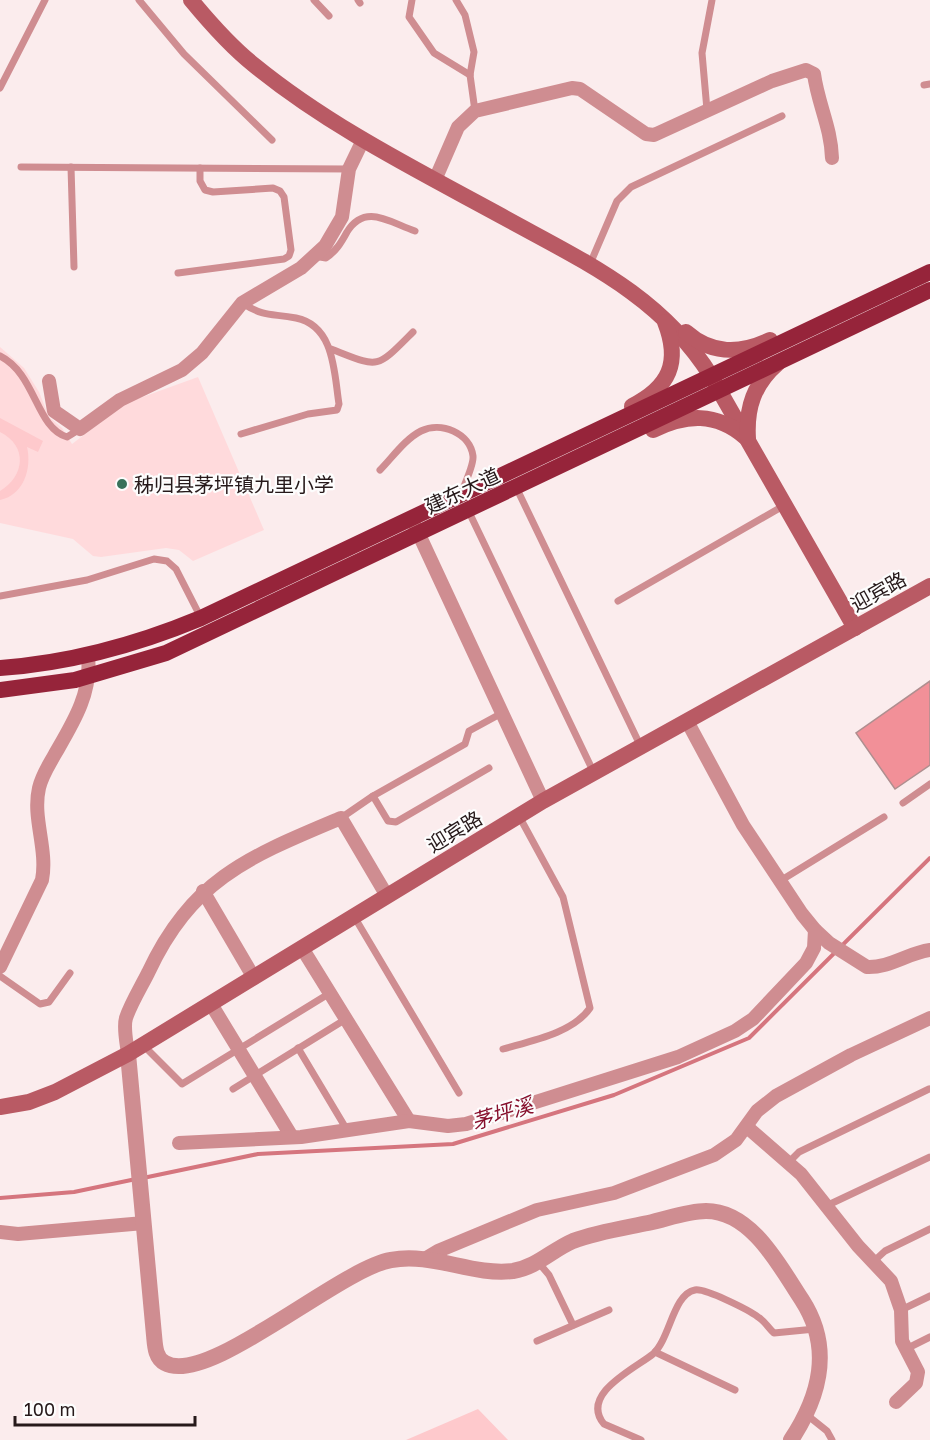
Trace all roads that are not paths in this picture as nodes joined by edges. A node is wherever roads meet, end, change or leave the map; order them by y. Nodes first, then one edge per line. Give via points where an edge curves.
1 (44, 0) edge
2 (140, 0) edge
3 (191, 0) edge
4 (314, 0) edge
5 (412, 0) edge
6 (456, 0) edge
7 (712, 0) edge
8 (329, 16) dead end
9 (470, 75) junction
10 (0, 87) edge
11 (707, 110) junction
12 (475, 111) junction
13 (782, 116) dead end
14 (272, 140) dead end
15 (363, 140) junction
16 (832, 158) dead end
17 (21, 167) dead end
18 (72, 167) junction
19 (200, 168) junction
20 (349, 169) junction
21 (435, 180) junction
22 (415, 231) dead end
23 (314, 256) junction
24 (590, 265) junction
25 (74, 267) dead end
26 (930, 272) edge
27 (178, 273) dead end
28 (930, 290) edge
29 (242, 303) junction
30 (662, 316) junction
31 (814, 327) junction
32 (413, 332) dead end
33 (330, 349) junction
34 (0, 356) edge
35 (780, 362) junction
36 (49, 381) dead end
37 (716, 383) junction
38 (80, 429) junction
39 (241, 434) dead end
40 (608, 434) junction
41 (748, 440) junction
42 (380, 470) dead end
43 (513, 479) junction
44 (464, 502) junction
45 (785, 505) junction
46 (415, 526) junction
47 (930, 586) edge
48 (0, 596) edge
49 (618, 601) dead end
50 (205, 626) junction
51 (855, 628) junction
52 (88, 656) junction
53 (0, 668) edge
54 (90, 675) junction
55 (0, 690) edge
56 (502, 713) junction
57 (687, 721) junction
58 (641, 747) junction
59 (489, 768) dead end
60 (594, 772) junction
61 (930, 784) edge
62 (373, 796) junction
63 (543, 801) junction
64 (903, 803) dead end
65 (519, 816) junction
66 (884, 817) dead end
67 (341, 818) junction
68 (780, 881) junction
69 (203, 891) junction
70 (387, 896) junction
71 (354, 916) junction
72 (815, 930) junction
73 (302, 948) junction
74 (930, 950) edge
75 (0, 967) edge
76 (70, 973) dead end
77 (0, 976) edge
78 (254, 978) junction
79 (330, 993) junction
80 (211, 1004) junction
81 (930, 1018) edge
82 (346, 1019) junction
83 (143, 1045) junction
84 (298, 1048) junction
85 (238, 1049) junction
86 (503, 1049) dead end
87 (128, 1054) junction
88 (255, 1076) junction
89 (233, 1089) dead end
90 (929, 1089) edge
91 (459, 1093) dead end
92 (0, 1107) edge
93 (409, 1121) junction
94 (747, 1127) junction
95 (347, 1130) junction
96 (292, 1137) junction
97 (179, 1143) dead end
98 (930, 1157) edge
99 (790, 1161) junction
100 (826, 1206) junction
101 (143, 1216) junction
102 (930, 1229) edge
103 (0, 1232) edge
104 (423, 1260) junction
105 (538, 1262) junction
106 (873, 1262) junction
107 (930, 1296) edge
108 (609, 1310) dead end
109 (901, 1310) junction
110 (573, 1325) junction
111 (815, 1329) junction
112 (930, 1337) edge
113 (537, 1341) dead end
114 (906, 1349) junction
115 (655, 1352) junction
116 (735, 1390) dead end
117 (896, 1402) dead end
118 (807, 1415) junction
119 (641, 1440) edge
120 (791, 1440) edge
121 (832, 1440) edge

1 - 10 lane
2 - 14 lane via 184,54
3 - 15 main road via 252,64
4 - 8 lane
5 - 9 lane via 409,17 434,53
6 - 9 lane via 465,15 474,52
7 - 11 lane via 702,53
9 - 12 lane
11 - 12 street via 654,135 646,134 572,88
11 - 16 street via 806,70 814,74 828,119
12 - 21 street via 458,127
13 - 24 lane via 631,187 617,201
15 - 20 street
15 - 21 main road
17 - 18 lane
18 - 19 lane
18 - 25 lane
19 - 20 lane
19 - 27 lane via 200,181 213,192 280,190 291,250 284,259
20 - 23 street via 342,217 325,246
21 - 24 main road
22 - 23 lane via 372,215 361,216 336,251 326,258
23 - 29 street via 294,273
24 - 30 main road via 640,296
26 - 31 highway, 建东大道
28 - 35 highway, 建东大道
29 - 33 lane via 269,316 297,318 307,323 325,338
29 - 38 street via 202,353 182,370 120,400
30 - 31 main road via 697,341 728,351 748,349
30 - 37 main road
30 - 40 main road via 672,343 666,378 655,393
31 - 37 highway, 建东大道
32 - 33 lane via 383,362 370,364
33 - 39 lane via 337,410 308,414
34 - 38 lane via 27,381 47,423 58,434 67,437
35 - 37 highway, 建东大道
35 - 41 main road via 763,378 752,398 747,418
36 - 38 street via 54,411
37 - 40 highway, 建东大道
37 - 41 main road
40 - 41 main road via 647,433 682,419 699,417 725,424
40 - 43 highway, 建东大道
41 - 45 main road
42 - 44 lane via 422,430 451,430 462,435 474,458
43 - 44 highway, 建东大道
43 - 58 lane
44 - 46 highway, 建东大道
44 - 60 lane
45 - 49 lane
45 - 51 main road
46 - 50 highway, 建东大道
46 - 56 street
47 - 51 main road, 迎宾路
48 - 50 lane via 87,580 154,559 167,561 176,569
50 - 52 highway, 建东大道
50 - 54 highway, 建东大道 via 166,653
51 - 57 main road, 迎宾路
52 - 53 highway, 建东大道
52 - 54 street
54 - 55 highway, 建东大道
54 - 75 street via 78,714 42,777 37,805 44,864 42,879
56 - 62 lane via 469,730 465,744
56 - 63 street
57 - 58 main road, 迎宾路
57 - 68 street via 740,819
58 - 60 main road, 迎宾路
59 - 62 lane via 396,822 388,821
60 - 63 main road, 迎宾路
61 - 64 lane
62 - 67 lane
63 - 65 main road, 迎宾路
65 - 70 main road, 迎宾路
65 - 86 lane via 563,897 590,1008 585,1016 556,1031
66 - 68 lane
67 - 69 street via 235,866
67 - 70 street
68 - 72 street
69 - 78 street
69 - 87 street via 158,951 130,1010 126,1020
70 - 71 main road, 迎宾路
71 - 73 main road, 迎宾路
71 - 91 lane
72 - 74 street via 862,964 877,967
72 - 93 street via 814,948 806,963 753,1019 735,1031 678,1057 466,1125
73 - 78 main road, 迎宾路
73 - 79 street
76 - 77 lane via 49,1002 40,1004
78 - 80 main road, 迎宾路
79 - 82 street
79 - 85 lane
80 - 83 main road, 迎宾路
80 - 85 street
81 - 94 street via 776,1096
82 - 84 lane
82 - 93 street
83 - 85 lane via 182,1084
83 - 87 main road, 迎宾路
84 - 88 lane
84 - 95 lane
85 - 88 street
87 - 92 main road, 迎宾路 via 55,1092
87 - 101 street
88 - 89 lane
88 - 96 street
90 - 99 lane via 799,1152
93 - 95 street
94 - 99 street
94 - 104 street via 736,1140 703,1160 614,1193 537,1210
95 - 96 street
96 - 97 street
98 - 100 lane
99 - 100 street
100 - 106 street
101 - 103 street via 18,1234
101 - 104 street via 156,1351 171,1366 198,1365 216,1358 377,1264
102 - 106 lane via 885,1251
104 - 105 street via 496,1271 525,1268
105 - 110 lane via 549,1275
105 - 111 street via 585,1237 695,1212 724,1214 741,1223 762,1244 803,1302
106 - 109 street via 891,1281
107 - 109 lane
108 - 110 lane
109 - 114 street via 900,1328
110 - 113 lane
111 - 115 lane via 774,1333 757,1316 694,1290 678,1304
111 - 118 street via 818,1379
112 - 114 lane
114 - 117 street via 918,1372 916,1383
115 - 116 lane
115 - 119 lane via 617,1378 599,1404 604,1424
118 - 120 street
118 - 121 lane

